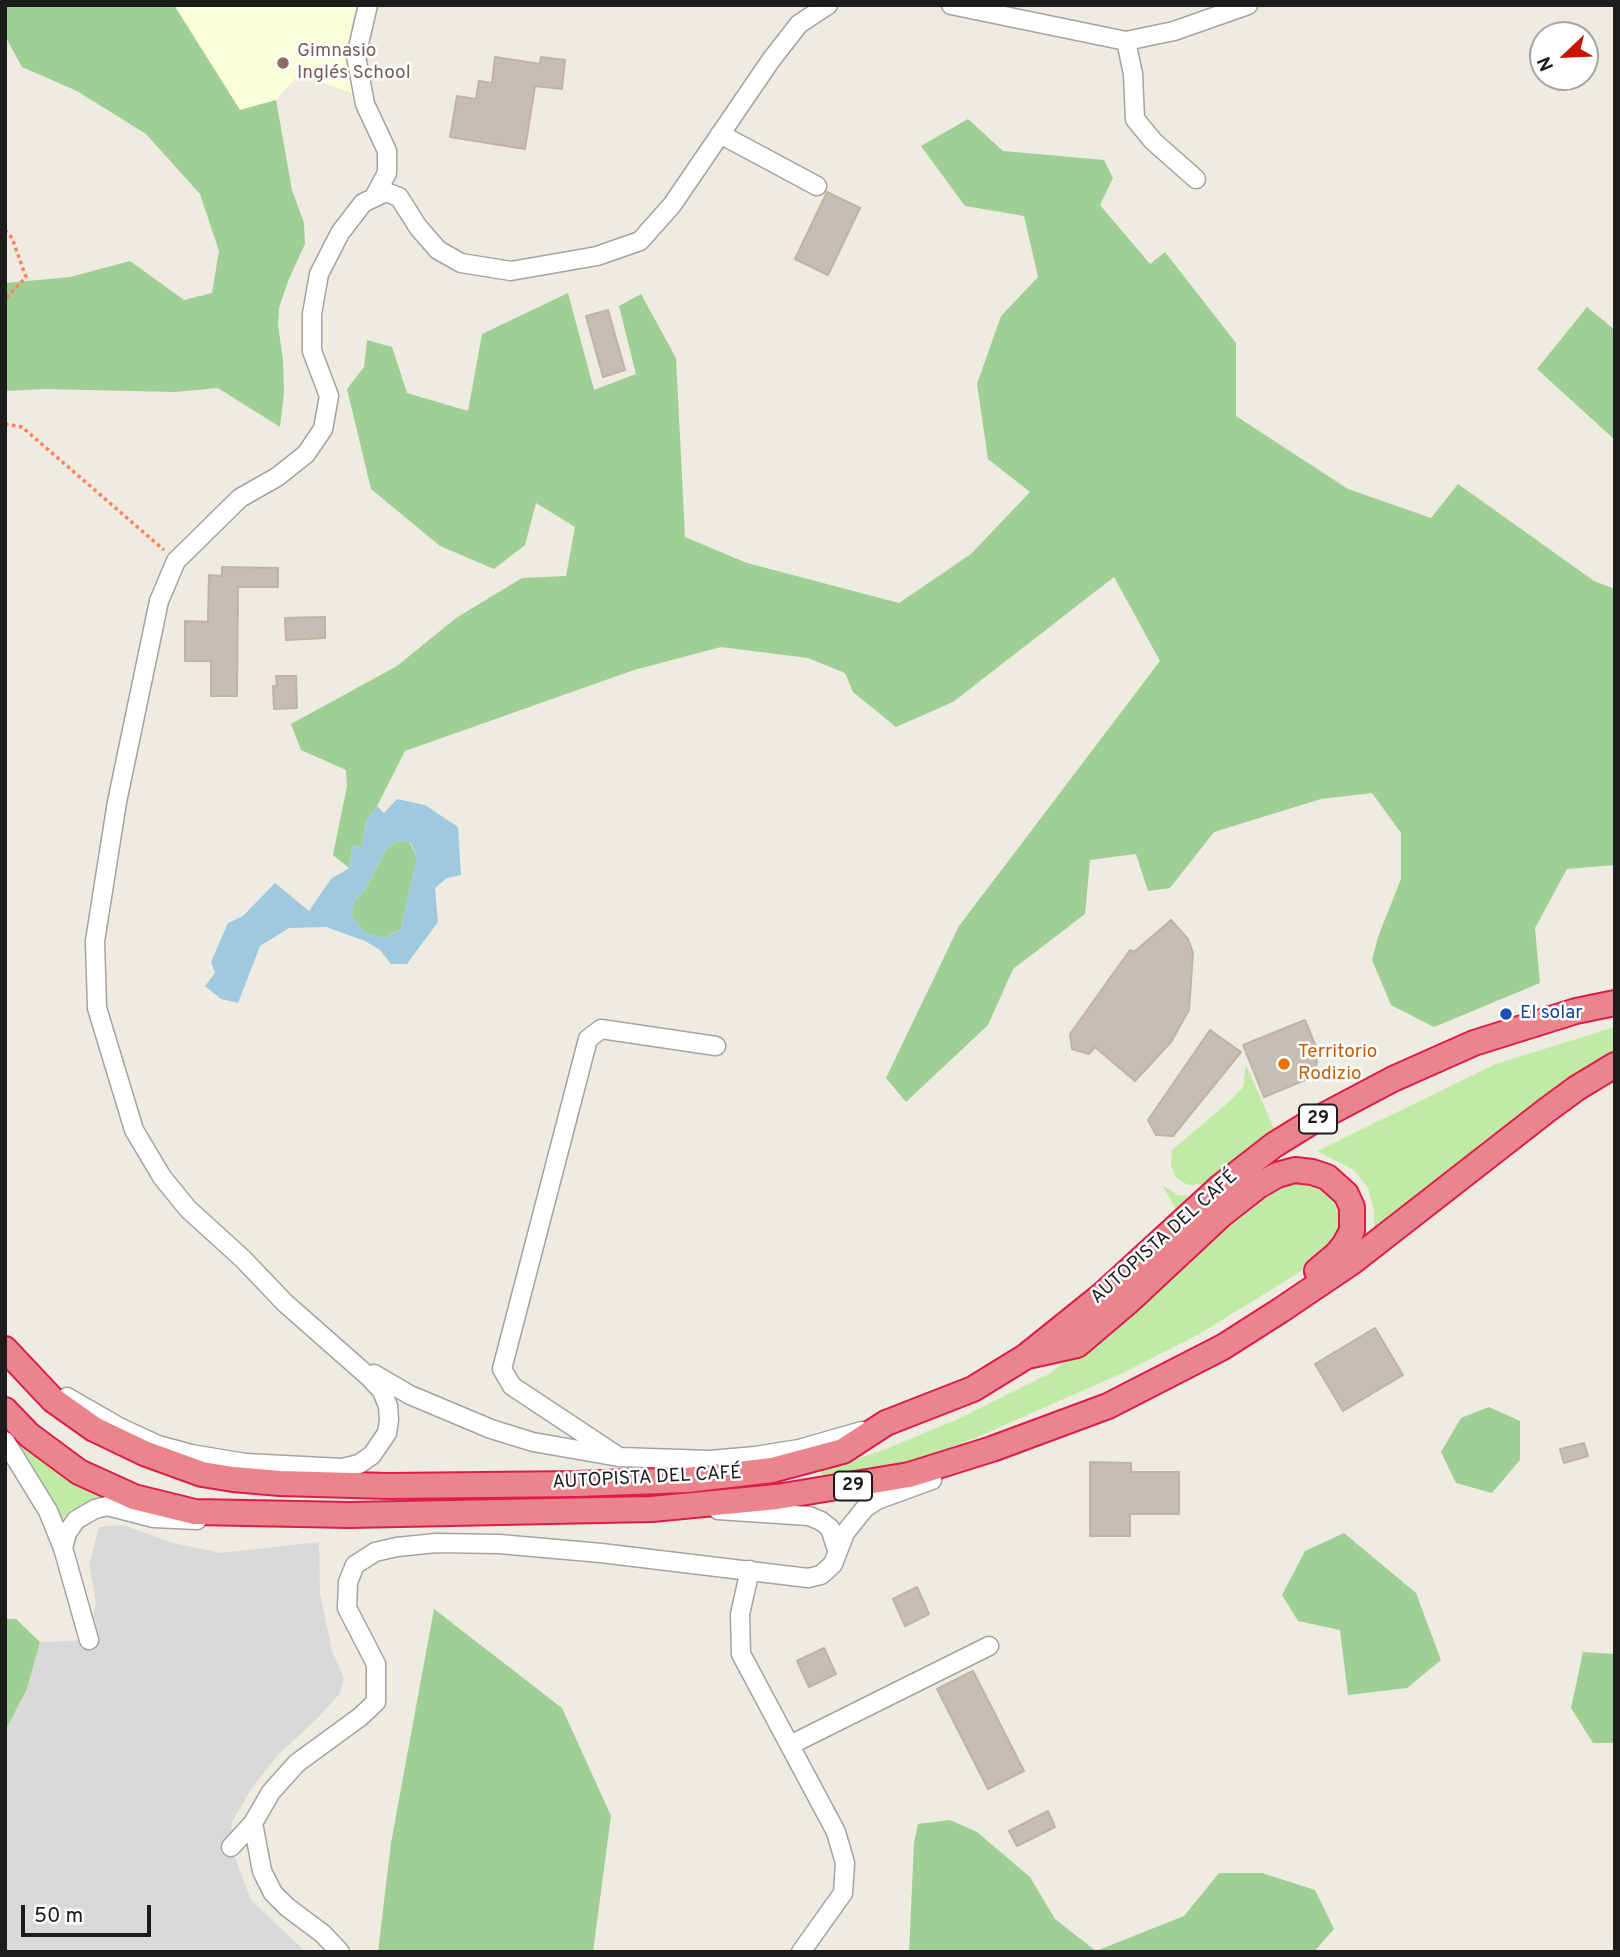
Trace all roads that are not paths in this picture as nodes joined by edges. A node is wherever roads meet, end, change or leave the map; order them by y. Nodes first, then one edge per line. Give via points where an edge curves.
1 (368, 5) edge
2 (828, 5) edge
3 (951, 5) edge
4 (1248, 5) edge
5 (1126, 41) junction
6 (720, 134) junction
7 (1196, 179) dead end
8 (817, 186) dead end
9 (374, 197) junction
10 (1615, 1003) edge
11 (716, 1046) dead end
12 (1615, 1065) edge
13 (5, 1347) edge
14 (336, 1348) junction
15 (1025, 1357) junction
16 (1108, 1406) junction
17 (5, 1410) edge
18 (886, 1423) junction
19 (5, 1441) edge
20 (619, 1457) junction
21 (957, 1461) junction
22 (693, 1507) junction
23 (262, 1514) junction
24 (64, 1548) junction
25 (837, 1550) junction
26 (750, 1570) junction
27 (89, 1640) dead end
28 (989, 1646) dead end
29 (790, 1745) junction
30 (253, 1823) junction
31 (231, 1847) dead end
32 (340, 1952) edge
33 (801, 1952) edge

1 - 9 street via 356,56 365,104 387,151 387,173
2 - 6 street via 799,24
3 - 5 street
4 - 5 street via 1174,31
5 - 7 street via 1135,119
6 - 8 street
6 - 9 street via 672,205 640,240 585,258 511,271 461,263 438,250 399,197 386,192
9 - 14 street via 340,233 319,274 312,351 329,396 323,429 306,454 240,498 176,561 159,601 117,803 95,941 97,1008 134,1130 188,1209
10 - 15 highway, AUTOPISTA DEL CAFÉ / 29 via 1474,1043 1308,1124 1229,1180 1101,1296
11 - 20 street via 601,1029 588,1039 502,1369 512,1387
12 - 16 highway, AUTOPISTA DEL CAFÉ / 29 via 1577,1088 1352,1262 1282,1310 1189,1366
13 - 14 street via 72,1401 158,1445 246,1463 342,1468 372,1455 381,1445 389,1420 382,1391
13 - 18 highway, AUTOPISTA DEL CAFÉ / 29 via 53,1400 94,1429 144,1454 202,1474 245,1480 388,1486 729,1477 843,1451
14 - 20 street via 410,1395 460,1417 533,1442
15 - 16 highway via 1077,1345 1221,1215 1277,1175 1312,1172 1337,1184 1352,1207 1353,1219 1352,1231 1336,1255 1244,1319 1139,1377
15 - 18 highway, AUTOPISTA DEL CAFÉ / 29 via 973,1388
16 - 21 highway, AUTOPISTA DEL CAFÉ / 29
17 - 23 highway, AUTOPISTA DEL CAFÉ / 29 via 51,1453 107,1487 195,1512
18 - 20 street via 821,1443 755,1456 710,1460
19 - 24 street via 48,1511
21 - 22 highway, AUTOPISTA DEL CAFÉ / 29 via 862,1484
21 - 25 street via 932,1480 865,1508
22 - 23 highway, AUTOPISTA DEL CAFÉ / 29
22 - 25 street via 809,1516 830,1528
23 - 24 street via 180,1520 107,1506 76,1520
24 - 27 street
25 - 26 street via 827,1570 808,1578
26 - 29 street via 740,1614 741,1654
26 - 30 street via 499,1544 436,1543 375,1552 355,1564 348,1582 347,1608 376,1664 376,1702 297,1763 271,1792
28 - 29 street
29 - 33 street via 836,1832 845,1863 843,1893
30 - 31 street
30 - 32 street via 262,1871 273,1893

